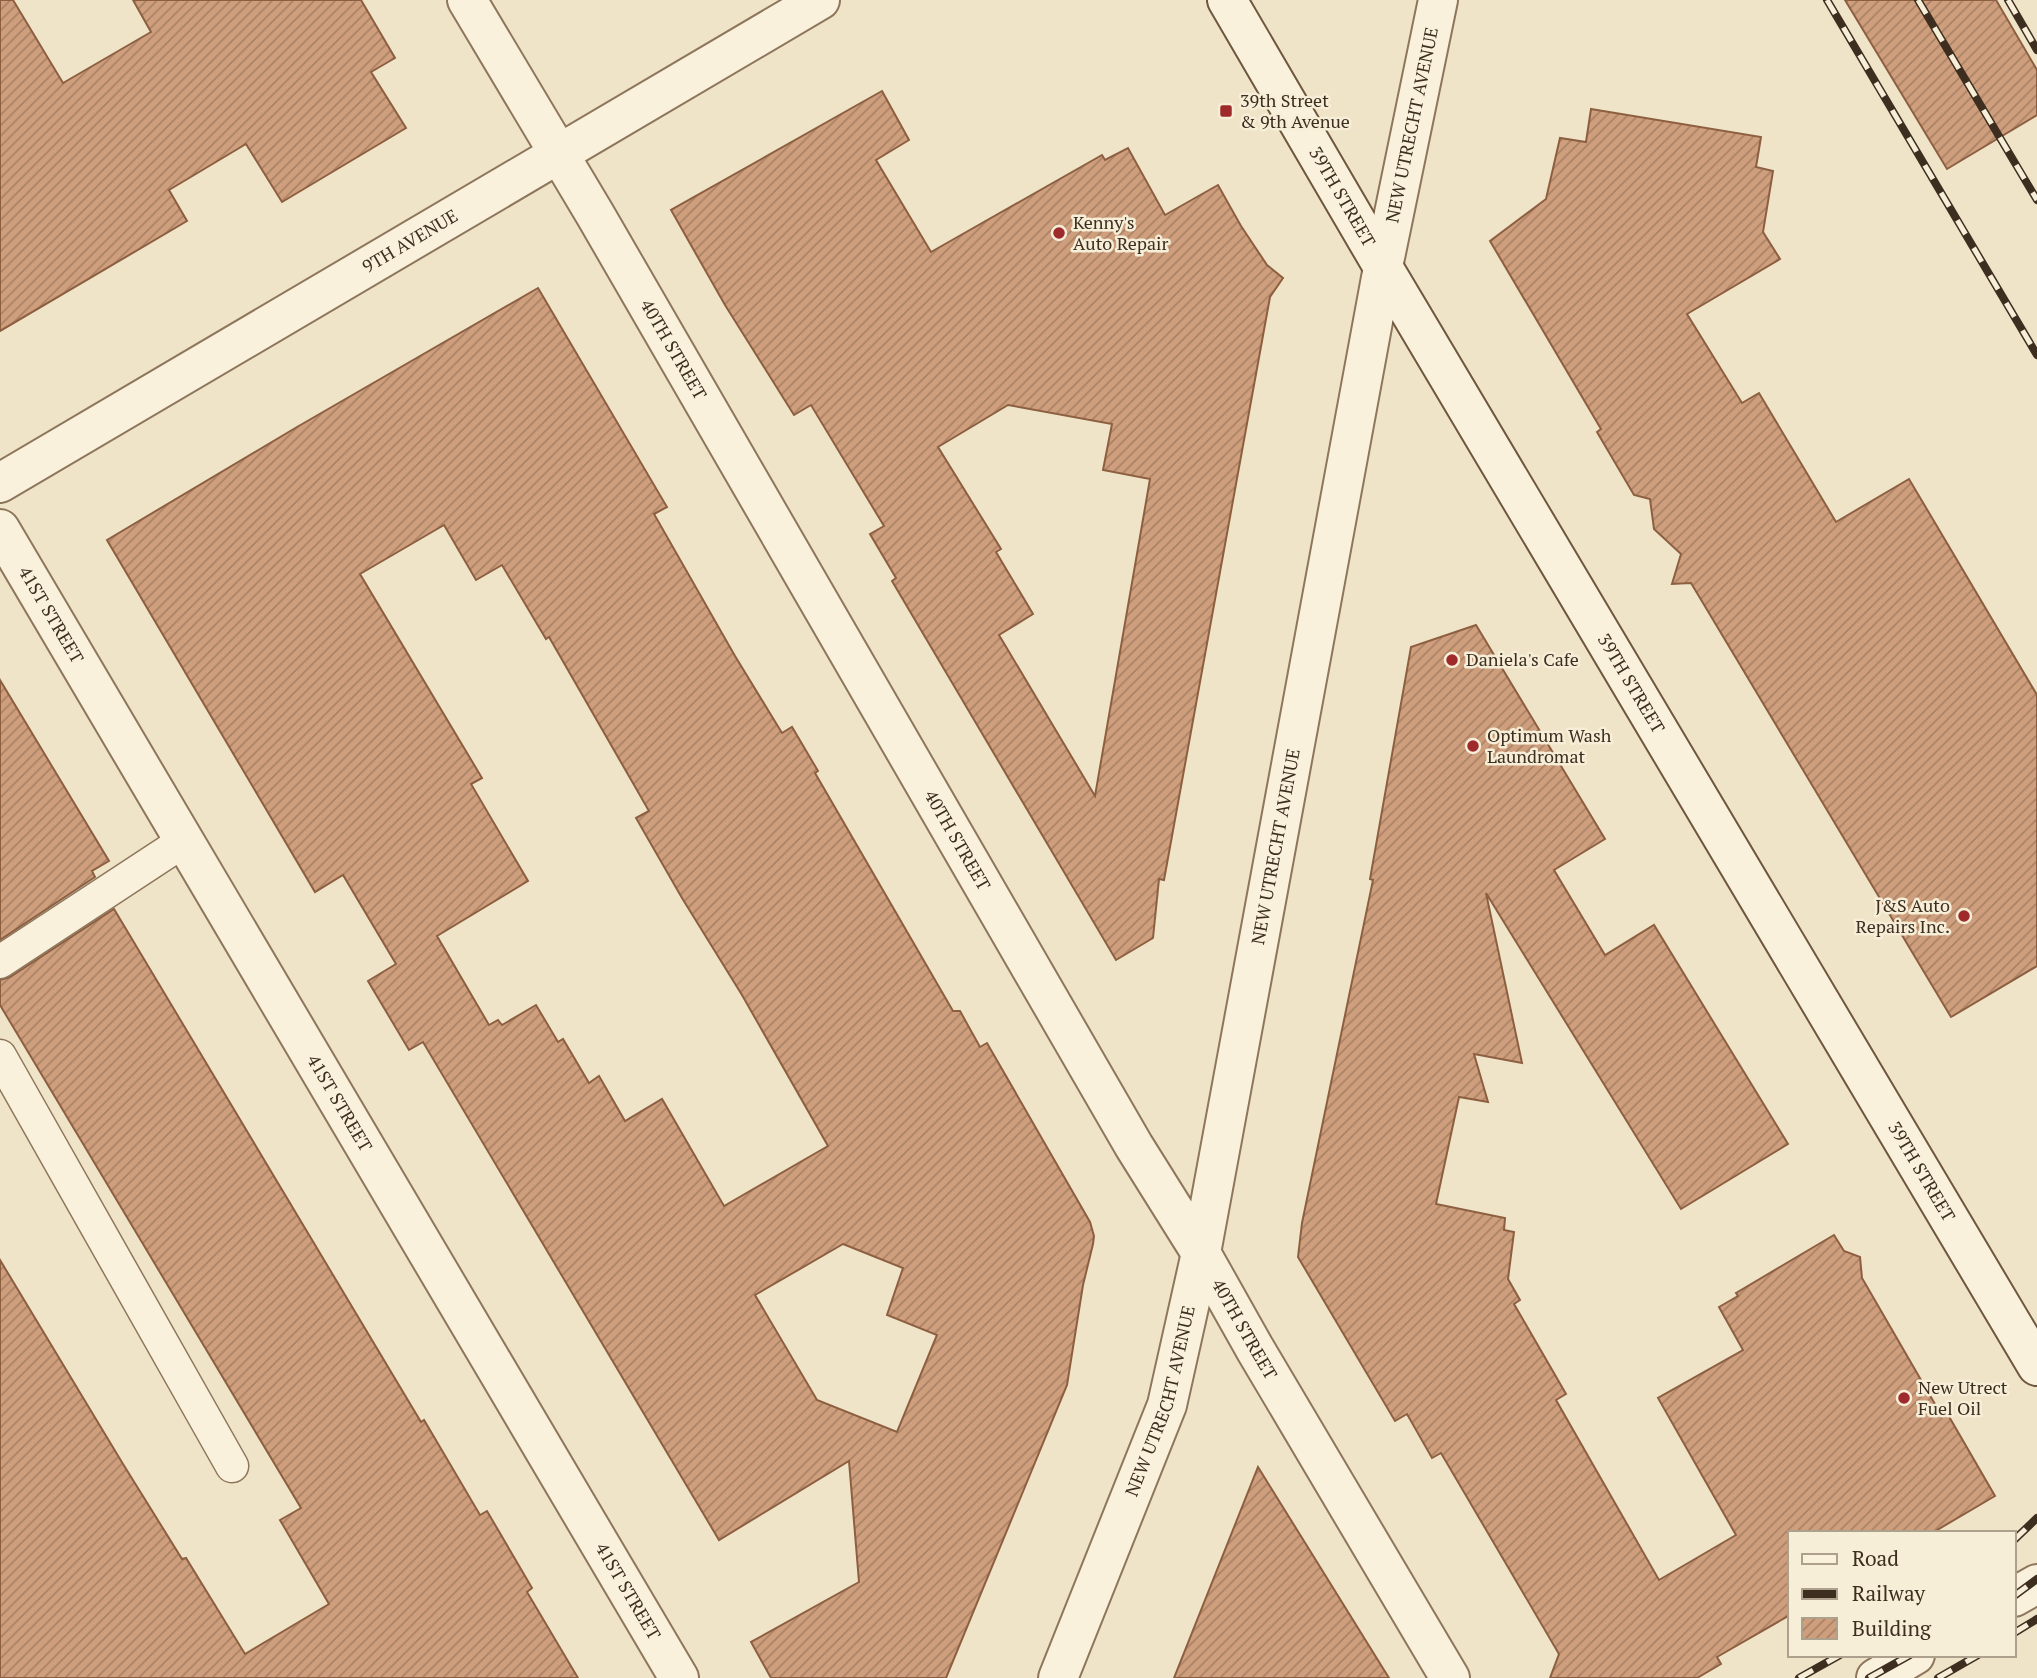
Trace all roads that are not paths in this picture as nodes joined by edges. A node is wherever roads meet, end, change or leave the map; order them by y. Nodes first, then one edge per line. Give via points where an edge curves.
1 (467, 0) edge
2 (820, 0) edge
3 (1227, 0) edge
4 (1438, 0) edge
5 (559, 153) junction
6 (1383, 267) junction
7 (0, 484) edge
8 (0, 529) edge
9 (184, 841) junction
10 (0, 962) edge
11 (0, 1056) edge
12 (1201, 1253) junction
13 (2037, 1366) edge
14 (232, 1466) dead end
15 (2037, 1584) edge
16 (2016, 1596) edge
17 (1912, 1657) edge
18 (679, 1678) edge
19 (1058, 1678) edge
20 (1450, 1678) edge
21 (1876, 1678) edge

1 - 5 street, 40TH STREET
2 - 5 street, 9TH AVENUE
3 - 6 street, 39TH STREET
4 - 6 street, NEW UTRECHT AVENUE
5 - 7 street, 9TH AVENUE
5 - 12 street, 40TH STREET via 1107,1100
6 - 12 street, NEW UTRECHT AVENUE
6 - 13 street, 39TH STREET
8 - 9 street, 41ST STREET
9 - 10 lane
9 - 18 street, 41ST STREET
11 - 14 lane
12 - 19 street, NEW UTRECHT AVENUE via 1167,1405
12 - 20 street, 40TH STREET
15 - 16 street
17 - 21 street

